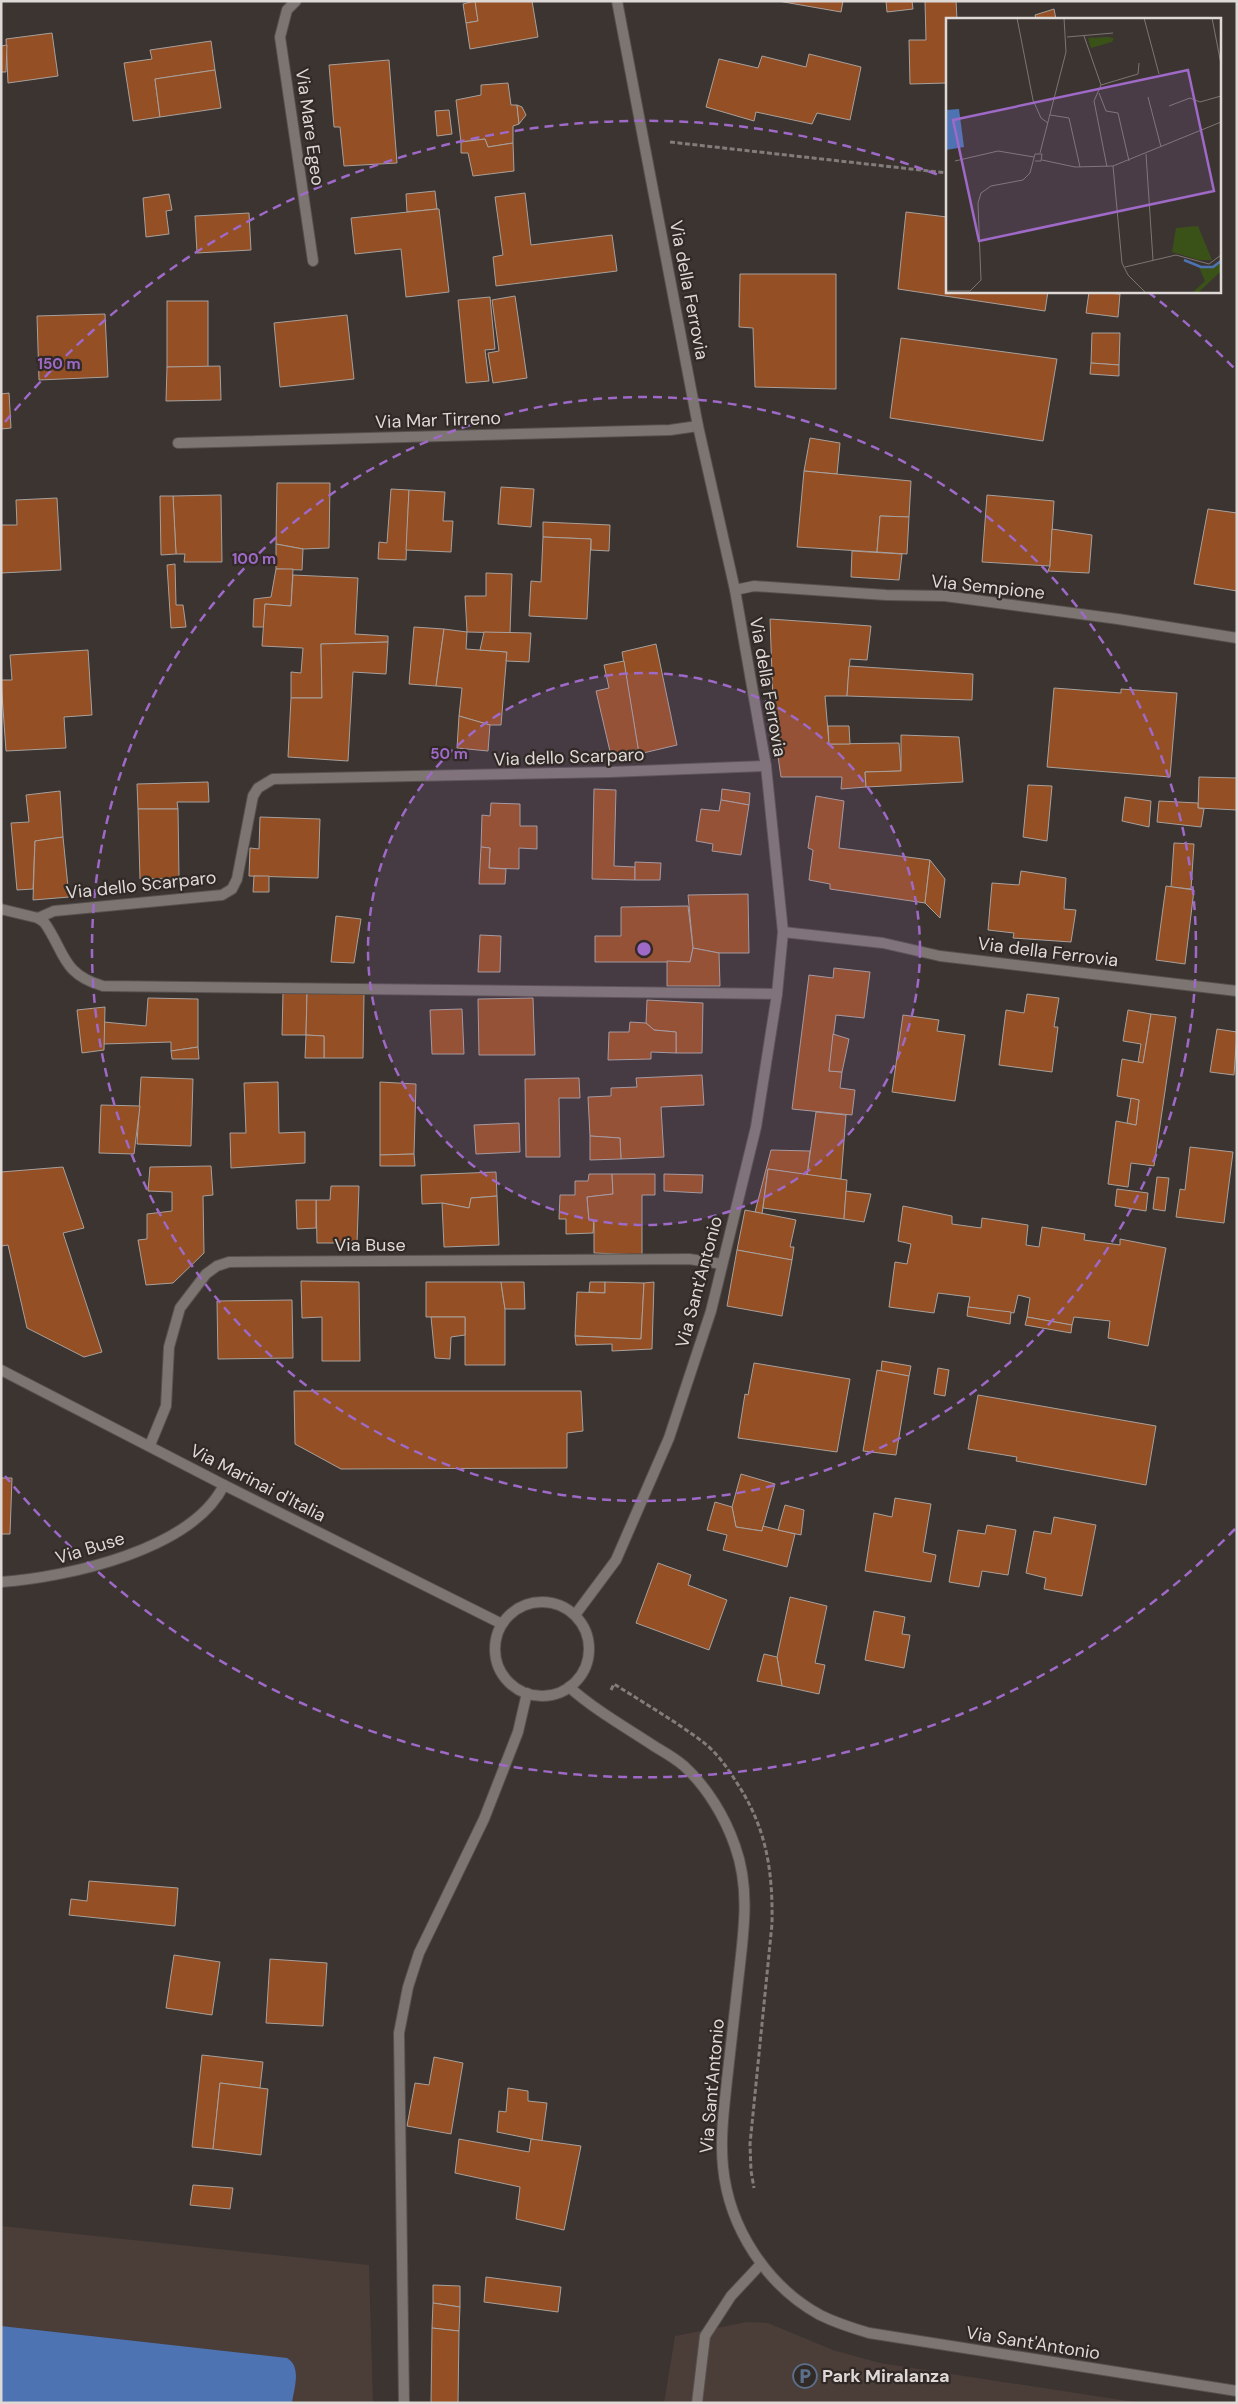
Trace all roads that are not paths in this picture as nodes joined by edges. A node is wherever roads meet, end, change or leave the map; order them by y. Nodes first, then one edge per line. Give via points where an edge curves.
1 (296, 1) edge
2 (617, 1) edge
3 (313, 261) dead end
4 (698, 426) junction
5 (178, 443) dead end
6 (735, 590) junction
7 (1237, 638) edge
8 (766, 766) junction
9 (1, 909) edge
10 (38, 918) junction
11 (783, 932) junction
12 (1237, 991) edge
13 (777, 994) junction
14 (722, 1264) junction
15 (1, 1370) edge
16 (150, 1445) junction
17 (224, 1485) junction
18 (1, 1582) edge
19 (575, 1615) junction
20 (502, 1624) junction
21 (569, 1686) junction
22 (526, 1693) junction
23 (761, 2264) junction
24 (1237, 2392) edge
25 (404, 2403) edge
26 (697, 2403) edge

1 - 3 street, Via Mare Egeo via 287,10 280,37
2 - 4 street, Via della Ferrovia
4 - 5 street, Via Mar Tirreno via 670,430
4 - 6 street, Via della Ferrovia
6 - 7 street, Via Sempione via 754,586 944,596
6 - 8 street, Via della Ferrovia
8 - 10 street, Via dello Scarparo via 273,779 258,788 253,796 237,879 222,895 54,911
8 - 11 street, Via della Ferrovia
9 - 10 street
10 - 13 street via 48,928 63,959 74,971 95,984 111,986
11 - 12 street, Via della Ferrovia via 883,943 940,956
11 - 13 street, Via Sant'Antonio
13 - 14 street, Via Sant'Antonio via 756,1127
14 - 16 street, Via Buse via 689,1259 223,1264 206,1274 178,1314 169,1347 166,1406
14 - 19 street, Via Sant'Antonio via 711,1311 669,1438 616,1560
15 - 16 street, Via Marinai d'Italia
16 - 17 street, Via Marinai d'Italia
17 - 18 street, Via Buse via 204,1513 160,1542 68,1573
17 - 20 street, Via Marinai d'Italia
19 - 20 street via 554,1603 536,1602 519,1607
19 - 21 street via 588,1639 588,1652 579,1677
20 - 22 street via 495,1647 500,1670 507,1680
21 - 22 street via 549,1695
21 - 23 street, Via Sant'Antonio via 599,1710 683,1765 714,1803 736,1847 744,1888 745,1921 721,2142 727,2194 746,2242
22 - 25 street via 518,1732 484,1819 419,1953 399,2033
23 - 24 street, Via Sant'Antonio via 778,2283 813,2310 869,2333
23 - 26 street via 731,2296 705,2336

